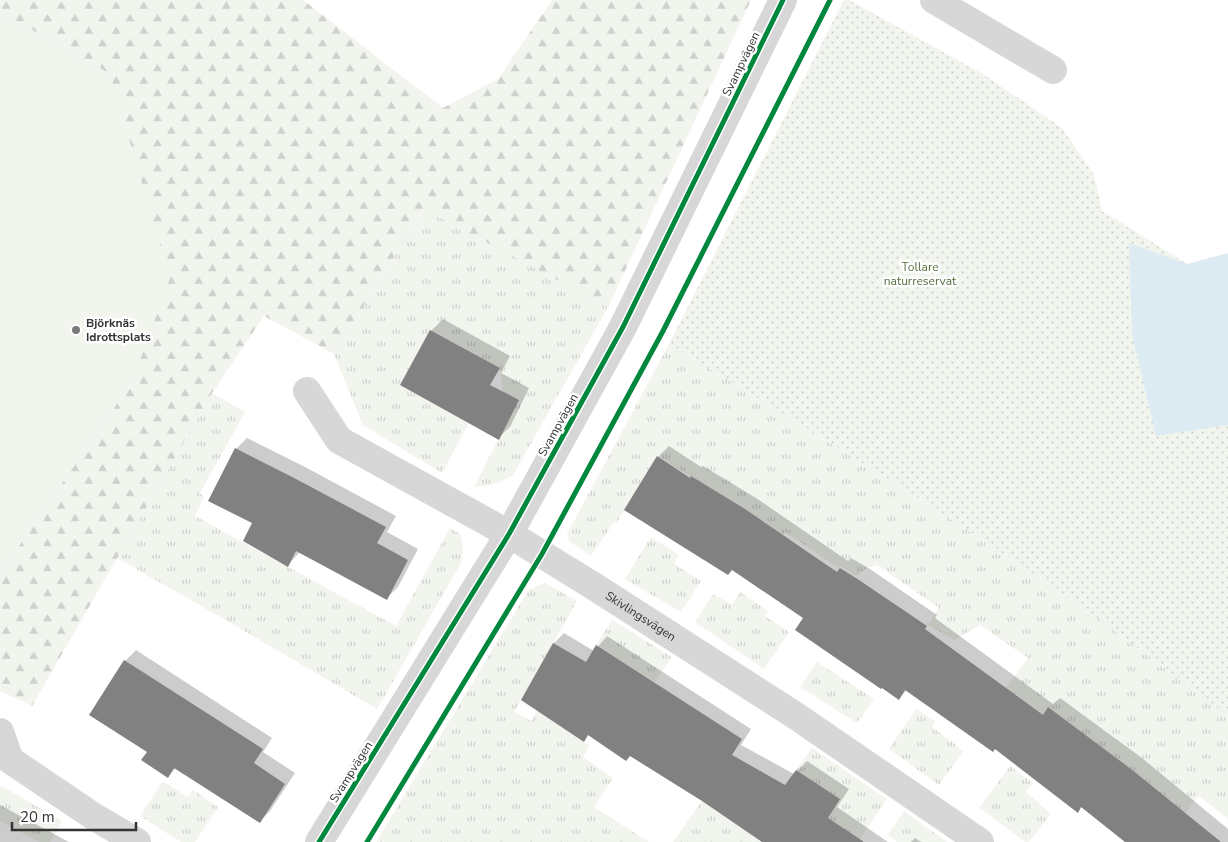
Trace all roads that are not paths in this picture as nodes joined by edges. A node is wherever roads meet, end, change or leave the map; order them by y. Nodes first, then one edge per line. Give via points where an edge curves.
1 (783, 0) edge
2 (934, 0) edge
3 (1053, 70) dead end
4 (306, 391) dead end
5 (509, 534) junction
6 (0, 732) edge
7 (137, 842) edge
8 (319, 842) edge
9 (980, 842) edge

1 - 5 street, Svampvägen via 624,327
2 - 3 street
4 - 5 street, Skivlingsvägen via 340,440
5 - 8 street, Svampvägen
5 - 9 street, Skivlingsvägen via 796,716
6 - 7 street via 10,760

